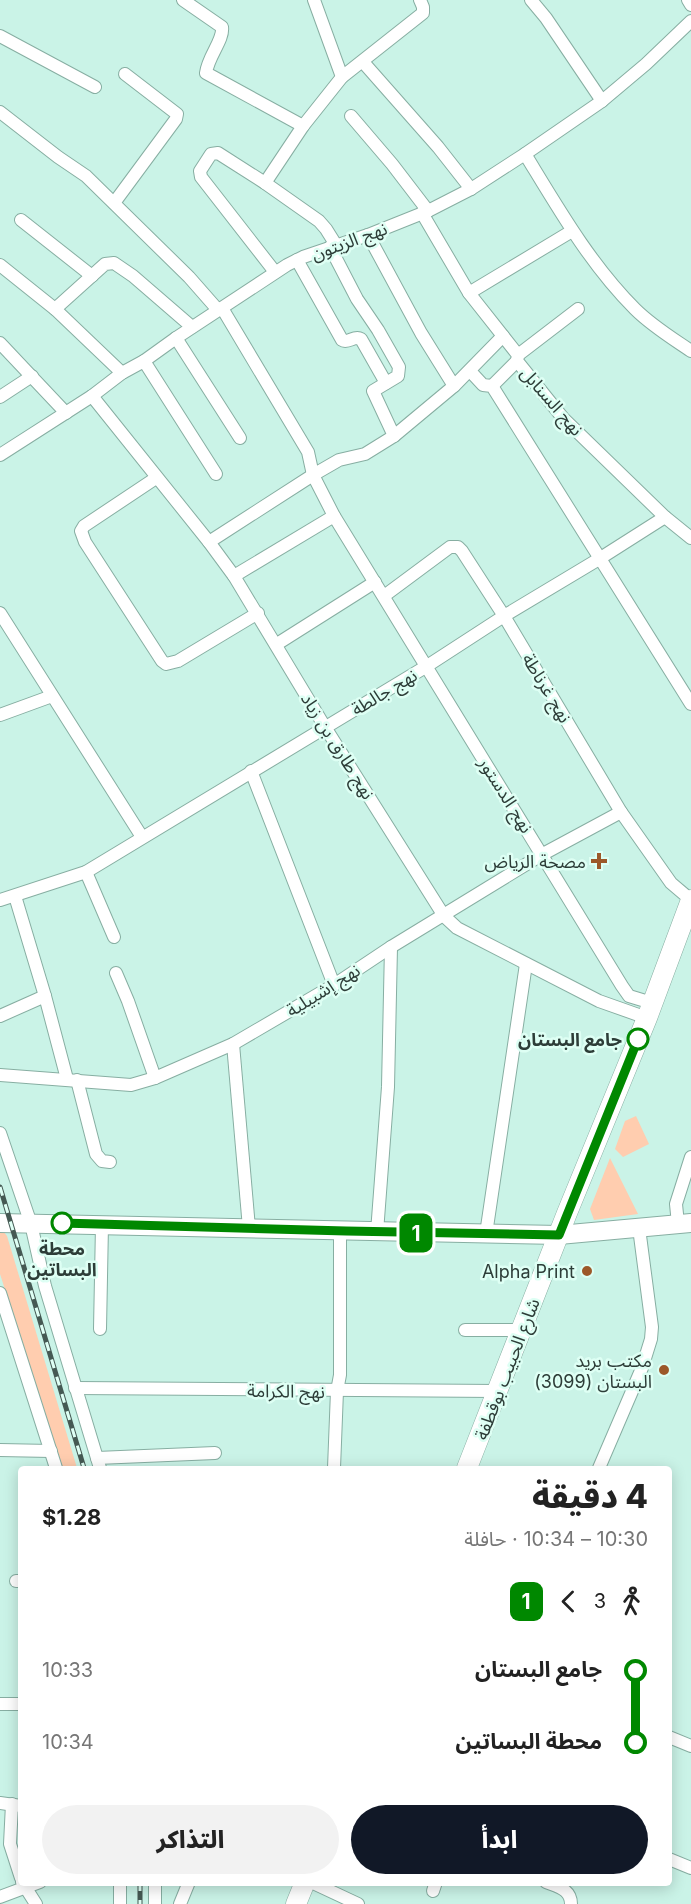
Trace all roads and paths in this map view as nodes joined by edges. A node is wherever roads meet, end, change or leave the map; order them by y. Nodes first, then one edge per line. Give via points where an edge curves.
1 (171, 0) edge
2 (182, 0) edge
3 (314, 0) edge
4 (420, 0) edge
5 (531, 0) edge
6 (688, 0) edge
7 (691, 4) edge
8 (691, 21) edge
9 (0, 36) edge
10 (363, 62) junction
11 (125, 74) dead end
12 (342, 77) junction
13 (95, 87) dead end
14 (602, 100) junction
15 (0, 112) edge
16 (351, 116) dead end
17 (303, 126) junction
18 (525, 154) junction
19 (265, 183) junction
20 (471, 189) junction
21 (114, 203) junction
22 (425, 212) junction
23 (21, 220) dead end
24 (572, 231) junction
25 (368, 235) junction
26 (333, 246) junction
27 (297, 260) junction
28 (0, 265) edge
29 (275, 272) junction
30 (92, 276) junction
31 (469, 293) junction
32 (55, 309) junction
33 (220, 309) junction
34 (578, 309) dead end
35 (192, 327) junction
36 (503, 336) junction
37 (176, 338) junction
38 (0, 343) edge
39 (691, 351) edge
40 (518, 358) junction
41 (144, 361) junction
42 (470, 371) junction
43 (122, 373) junction
44 (32, 376) junction
45 (386, 383) junction
46 (454, 386) junction
47 (492, 386) junction
48 (92, 396) junction
49 (0, 397) edge
50 (66, 413) junction
51 (394, 436) junction
52 (240, 438) dead end
53 (0, 455) edge
54 (216, 474) dead end
55 (313, 475) junction
56 (156, 478) junction
57 (334, 516) junction
58 (665, 517) junction
59 (691, 538) edge
60 (209, 542) junction
61 (599, 559) junction
62 (234, 576) junction
63 (375, 582) junction
64 (384, 596) junction
65 (0, 613) edge
66 (258, 613) junction
67 (504, 616) junction
68 (277, 644) junction
69 (427, 666) junction
70 (52, 696) junction
71 (691, 704) edge
72 (0, 716) edge
73 (326, 727) junction
74 (251, 771) junction
75 (621, 812) junction
76 (142, 837) junction
77 (543, 854) junction
78 (86, 872) junction
79 (15, 896) junction
80 (0, 900) edge
81 (691, 900) edge
82 (444, 916) junction
83 (114, 937) dead end
84 (391, 947) junction
85 (526, 964) junction
86 (116, 973) dead end
87 (334, 985) junction
88 (45, 996) junction
89 (650, 1011) junction
90 (0, 1016) edge
91 (233, 1044) junction
92 (0, 1075) edge
93 (155, 1078) junction
94 (72, 1079) junction
95 (0, 1133) edge
96 (691, 1157) edge
97 (110, 1162) dead end
98 (0, 1222) edge
99 (685, 1223) edge
100 (31, 1224) junction
101 (102, 1225) junction
102 (249, 1228) junction
103 (639, 1228) junction
104 (340, 1231) junction
105 (377, 1232) junction
106 (486, 1234) junction
107 (559, 1235) junction
108 (0, 1293) edge
109 (100, 1329) dead end
110 (465, 1330) dead end
111 (521, 1330) junction
112 (75, 1388) junction
113 (337, 1391) junction
114 (498, 1391) junction
115 (0, 1450) edge
116 (51, 1451) junction
117 (215, 1453) dead end
118 (98, 1463) edge
119 (55, 1466) edge
120 (334, 1466) edge
121 (468, 1466) edge
122 (600, 1466) edge
123 (0, 1704) edge
124 (18, 1704) edge
125 (672, 1738) edge
126 (691, 1746) edge
127 (11, 1804) edge
128 (672, 1860) edge
129 (18, 1868) edge
130 (691, 1868) edge
131 (18, 1886) edge
132 (25, 1886) edge
133 (120, 1886) edge
134 (155, 1886) edge
135 (187, 1886) edge
136 (303, 1886) edge
137 (319, 1886) edge
138 (555, 1886) edge
139 (0, 1897) edge
140 (36, 1904) edge
141 (120, 1904) edge
142 (155, 1904) edge
143 (180, 1904) edge
144 (296, 1904) edge
145 (358, 1904) edge
146 (572, 1904) edge

1 - 2 street
2 - 17 street via 222,27 206,73
3 - 12 street
4 - 10 street via 423,13
5 - 14 street
6 - 7 street
8 - 14 street, نهج الزيتون
9 - 13 street
10 - 12 street
10 - 20 street
11 - 21 street via 177,114
12 - 17 street
14 - 18 street, نهج الزيتون
15 - 21 street, نهج الدستور via 86,176
16 - 22 street, نهج السنابل via 392,164
17 - 19 street
18 - 20 street, نهج الزيتون
18 - 24 street
19 - 26 street via 319,221 327,229
19 - 29 street via 218,153 209,155 200,171
20 - 22 street, نهج الزيتون
21 - 33 street, نهج الدستور
22 - 25 street, نهج الزيتون
22 - 31 street, نهج السنابل
23 - 30 street
24 - 31 street
24 - 39 street via 636,310
25 - 26 street, نهج الزيتون
25 - 46 street
26 - 27 street, نهج الزيتون
26 - 45 street via 357,299 399,368 398,376
27 - 29 street, نهج الزيتون
27 - 45 street via 342,340 361,339
28 - 32 street
29 - 33 street, نهج الزيتون
30 - 32 street
30 - 35 street via 105,264 118,264
31 - 36 street, نهج السنابل
32 - 43 street
33 - 35 street, نهج الزيتون
33 - 55 street, نهج الدستور via 308,452
34 - 40 street
35 - 37 street, نهج الزيتون
36 - 40 street, نهج السنابل
36 - 42 street
37 - 41 street, نهج الزيتون
37 - 52 street
38 - 44 street
40 - 47 street
40 - 58 street, نهج السنابل via 563,418
41 - 43 street, نهج الزيتون
41 - 54 street
42 - 46 street
42 - 47 street via 483,384
43 - 48 street, نهج الزيتون
44 - 49 street
44 - 50 street
45 - 51 street via 373,391
46 - 51 street
47 - 61 street
48 - 50 street, نهج الزيتون
48 - 56 street, نهج طارق بن زياد
50 - 53 street, نهج الزيتون
51 - 55 street via 364,454 339,460
55 - 57 street, نهج الدستور
55 - 60 street
56 - 60 street, نهج طارق بن زياد
56 - 66 street via 81,531 162,661 178,661
57 - 62 street
57 - 63 street, نهج الدستور
58 - 59 street, نهج السنابل
58 - 61 street, نهج جالطة
60 - 62 street, نهج طارق بن زياد
61 - 67 street, نهج جالطة
61 - 71 street
62 - 66 street, نهج طارق بن زياد
63 - 64 street, نهج الدستور
63 - 68 street
64 - 67 street, نهج غرناطة via 455,546
64 - 69 street, نهج الدستور
65 - 70 street
66 - 68 street, نهج طارق بن زياد
67 - 69 street, نهج جالطة
67 - 75 street, نهج غرناطة
68 - 73 street, نهج طارق بن زياد
69 - 73 street, نهج جالطة
69 - 77 street, نهج الدستور
70 - 72 street
70 - 76 street
73 - 74 street, نهج جالطة
73 - 82 street, نهج طارق بن زياد
74 - 76 street, نهج جالطة
74 - 87 street
75 - 77 street, نهج إشبيلية
75 - 81 street, نهج غرناطة via 671,883
76 - 78 street, نهج جالطة
77 - 82 street, نهج إشبيلية
77 - 89 street, نهج الدستور via 629,996
78 - 79 street, نهج جالطة
78 - 83 street
79 - 80 street, نهج جالطة
79 - 88 street
81 - 89 main road, شارع الحبيب بوقطفة
82 - 84 street, نهج إشبيلية
82 - 85 street, نهج طارق بن زياد via 457,928
84 - 87 street, نهج إشبيلية
84 - 105 street via 388,1087
85 - 89 street, نهج طارق بن زياد via 599,1000
85 - 106 street
86 - 93 street
87 - 91 street, نهج إشبيلية
88 - 90 street
88 - 94 street
89 - 107 main road, شارع الحبيب بوقطفة
91 - 93 street, نهج إشبيلية
91 - 102 street
92 - 94 street, نهج إشبيلية
93 - 94 street, نهج إشبيلية via 132,1085
94 - 97 street via 96,1154 102,1161
95 - 100 street
96 - 99 street via 676,1204
98 - 100 main road
99 - 103 main road
100 - 101 main road
100 - 112 street
101 - 102 main road
101 - 109 street
102 - 104 main road
103 - 107 main road
103 - 122 street via 651,1339
104 - 105 main road
104 - 113 street
105 - 106 main road
106 - 107 main road
107 - 111 main road, شارع الحبيب بوقطفة
108 - 116 street
110 - 111 street
111 - 114 main road, شارع الحبيب بوقطفة
112 - 113 street, نهج الكرامة
112 - 118 street
113 - 114 street, نهج الكرامة
113 - 120 street
114 - 121 main road, شارع الحبيب بوقطفة
115 - 116 street
116 - 119 street
117 - 118 street
123 - 124 street
125 - 126 street
127 - 129 street via 10,1844
128 - 130 street
131 - 139 street
132 - 140 street
133 - 141 street
134 - 142 street
135 - 143 street
136 - 144 main road
137 - 145 street
138 - 146 street via 570,1895

